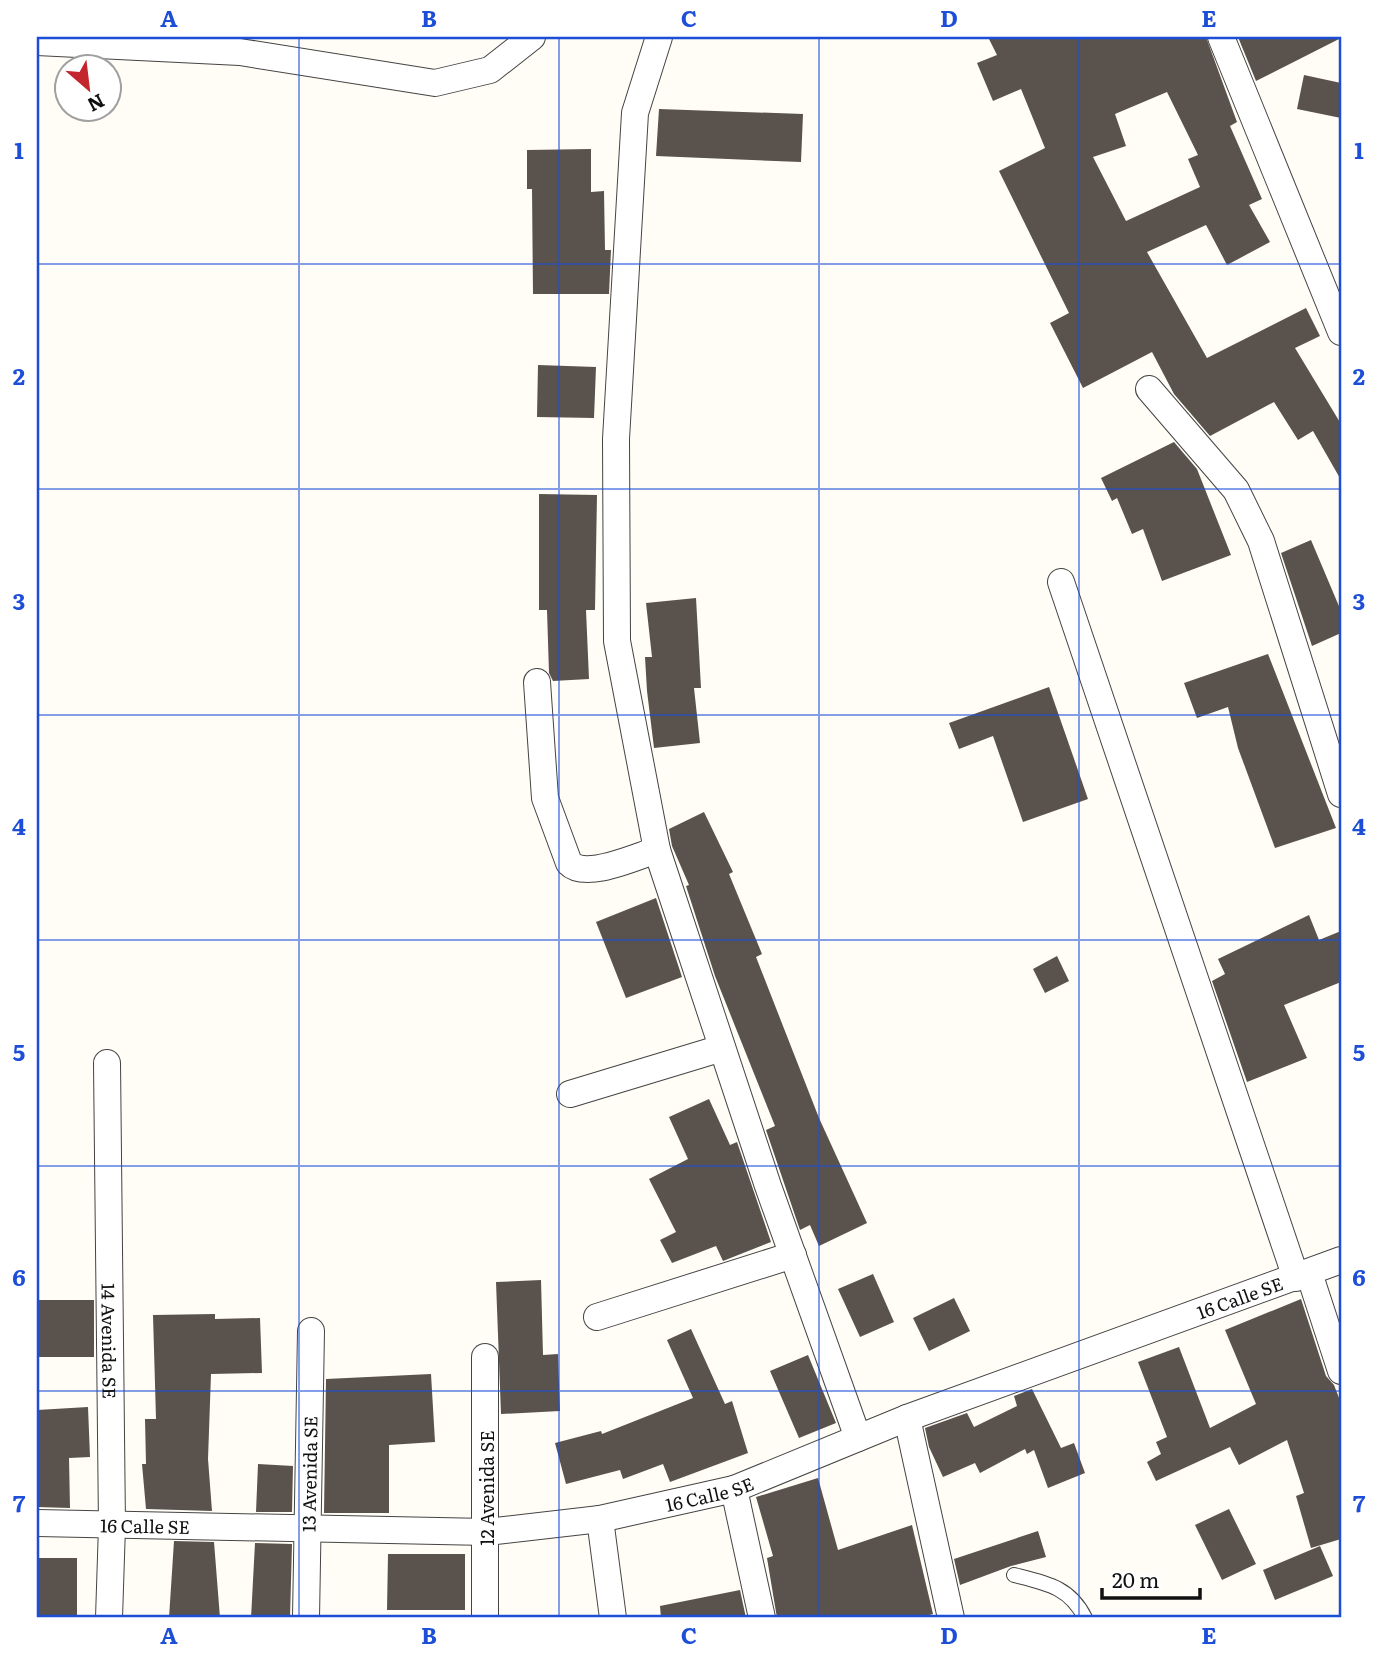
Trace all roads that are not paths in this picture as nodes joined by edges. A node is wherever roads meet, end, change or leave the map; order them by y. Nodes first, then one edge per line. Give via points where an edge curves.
1 (532, 37) edge
2 (659, 37) edge
3 (1221, 37) edge
4 (37, 42) edge
5 (1341, 332) edge
6 (1149, 388) dead end
7 (1062, 582) dead end
8 (537, 682) dead end
9 (1341, 794) edge
10 (657, 850) junction
11 (722, 1048) junction
12 (107, 1063) dead end
13 (570, 1094) dead end
14 (793, 1255) junction
15 (1341, 1260) edge
16 (1302, 1275) junction
17 (597, 1317) dead end
18 (311, 1331) dead end
19 (485, 1357) dead end
20 (1341, 1371) edge
21 (907, 1418) junction
22 (858, 1438) junction
23 (734, 1489) junction
24 (600, 1519) junction
25 (37, 1523) edge
26 (112, 1526) junction
27 (307, 1530) junction
28 (487, 1532) junction
29 (1014, 1575) dead end
30 (109, 1618) edge
31 (306, 1618) edge
32 (485, 1618) edge
33 (613, 1618) edge
34 (762, 1618) edge
35 (951, 1618) edge
36 (1085, 1618) edge

1 - 4 street via 490,70 435,83 240,52
2 - 10 street via 635,113 616,439 617,640
3 - 5 street
6 - 9 street via 1236,490 1261,541
7 - 16 street
8 - 10 street via 545,798 569,863 588,871
10 - 11 street
11 - 13 street
11 - 14 street
12 - 26 street, 14 Avenida SE
14 - 17 street
14 - 22 street
15 - 16 street, 16 Calle SE
16 - 20 street
16 - 21 street, 16 Calle SE
18 - 27 street, 13 Avenida SE
19 - 28 street, 12 Avenida SE
21 - 22 street, 16 Calle SE
21 - 35 street
22 - 23 street, 16 Calle SE
23 - 24 street, 16 Calle SE
23 - 34 street
24 - 28 street, 16 Calle SE
24 - 33 street
25 - 26 street, 16 Calle SE
26 - 27 street, 16 Calle SE
26 - 30 street, 14 Avenida SE
27 - 28 street, 16 Calle SE
27 - 31 street, 13 Avenida SE
28 - 32 street, 12 Avenida SE
29 - 36 lane via 1058,1586

